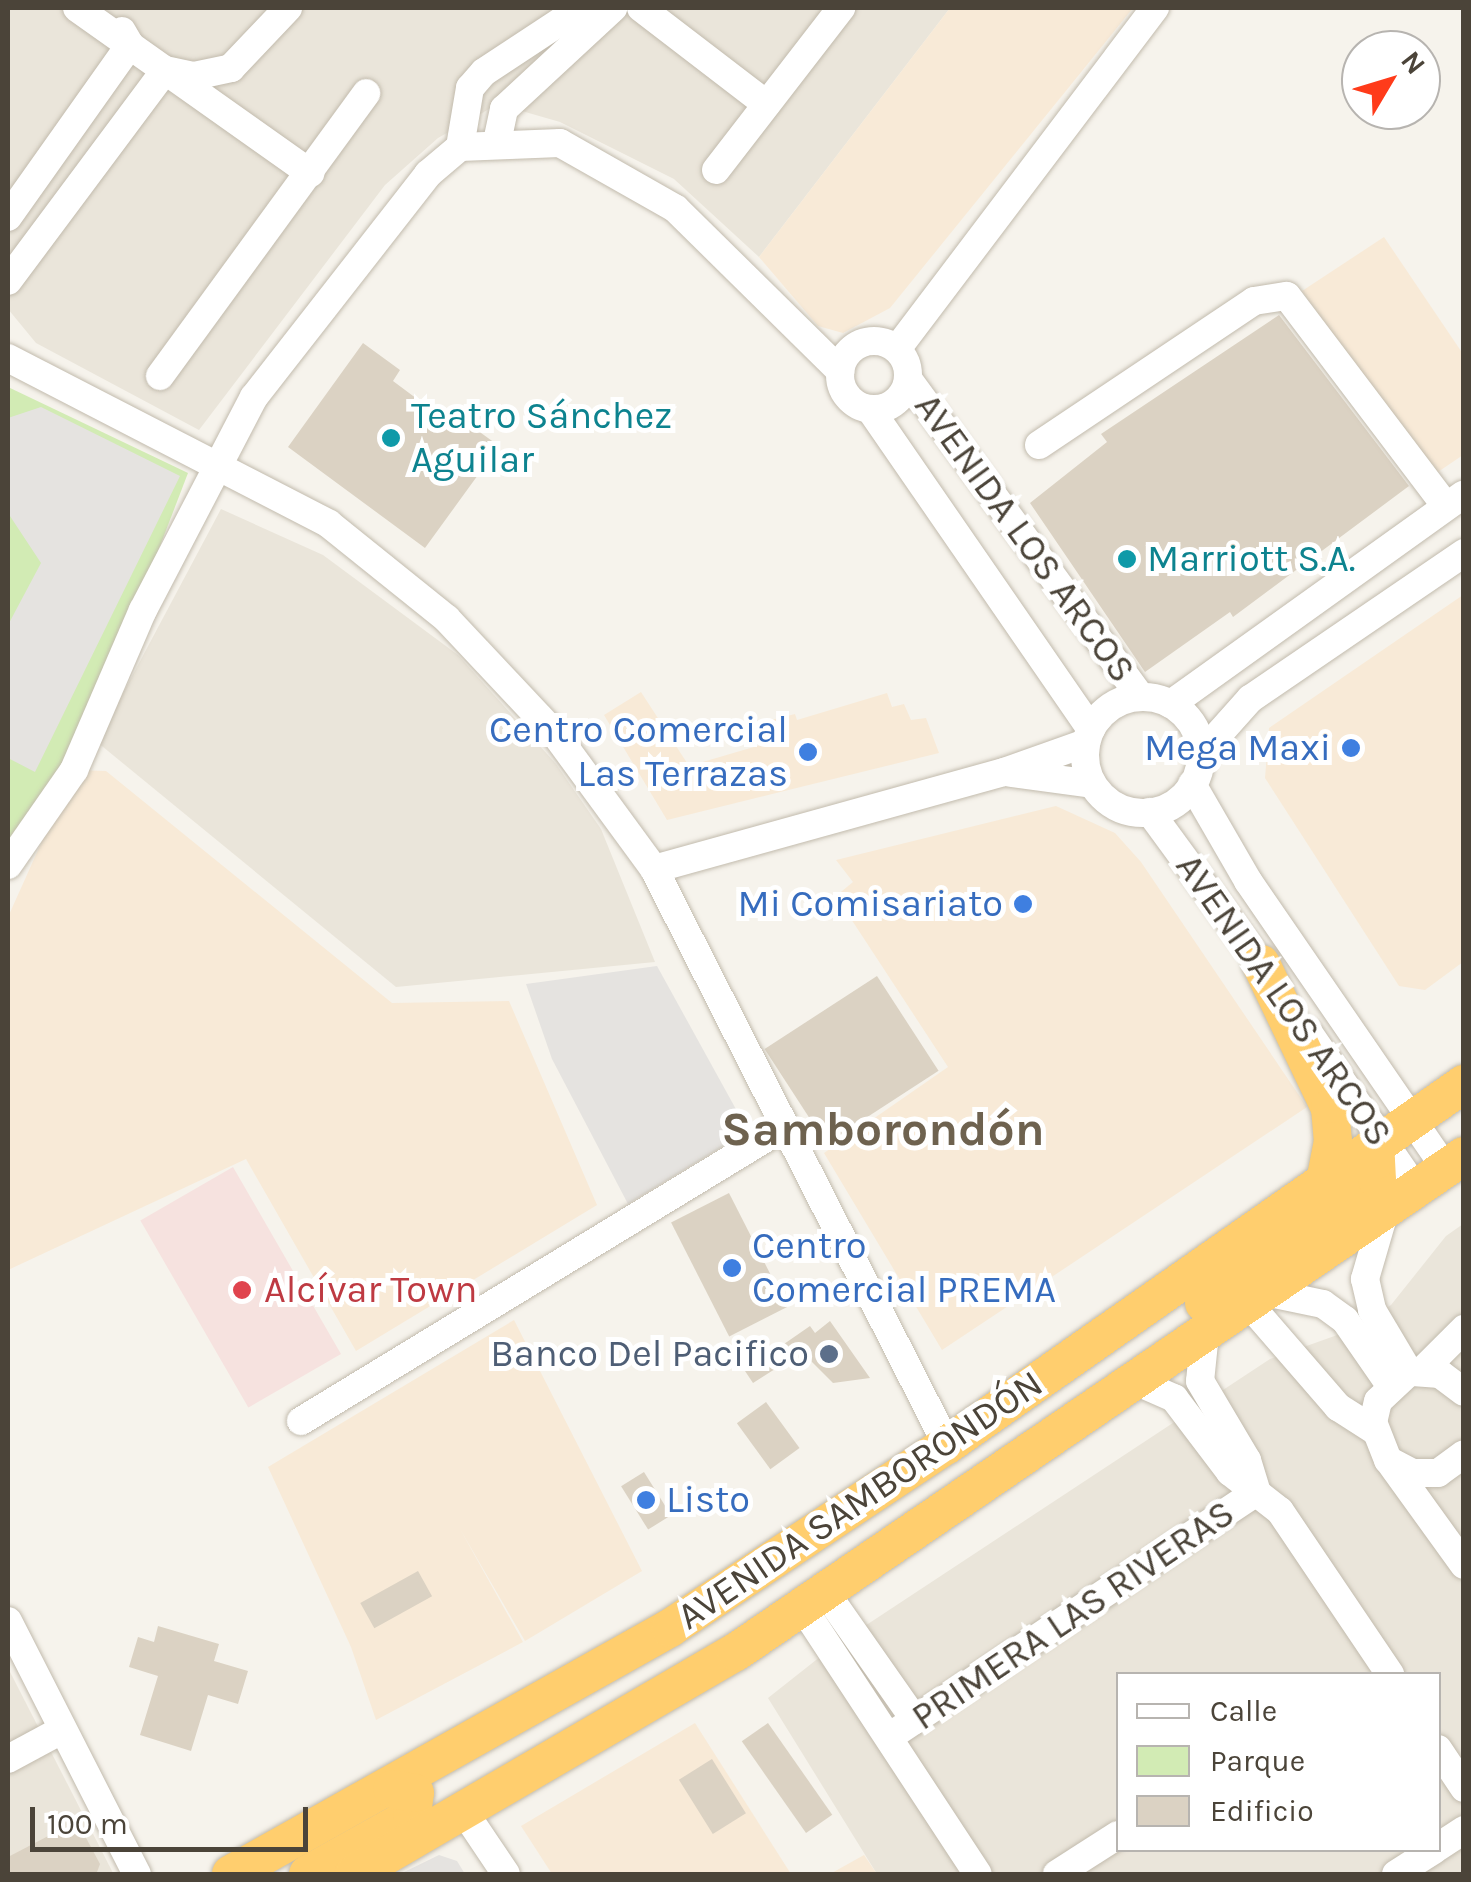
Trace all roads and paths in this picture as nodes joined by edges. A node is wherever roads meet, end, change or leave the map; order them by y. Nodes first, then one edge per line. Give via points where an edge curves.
1 (76, 8) edge
2 (110, 8) edge
3 (288, 8) edge
4 (613, 8) edge
5 (641, 8) edge
6 (841, 8) edge
7 (1155, 8) edge
8 (566, 19) edge
9 (130, 45) junction
10 (165, 70) junction
11 (215, 71) junction
12 (109, 74) junction
13 (366, 92) dead end
14 (142, 100) junction
15 (766, 104) junction
16 (221, 110) junction
17 (497, 142) junction
18 (460, 147) junction
19 (716, 170) dead end
20 (310, 173) junction
21 (8, 217) edge
22 (8, 281) edge
23 (897, 349) junction
24 (8, 358) edge
25 (840, 370) junction
26 (160, 376) dead end
27 (908, 379) junction
28 (870, 409) junction
29 (1040, 445) dead end
30 (218, 465) junction
31 (1455, 500) edge
32 (1464, 553) edge
33 (1141, 696) junction
34 (1171, 704) junction
35 (1088, 736) junction
36 (1201, 754) junction
37 (1004, 772) junction
38 (1092, 784) junction
39 (1192, 784) junction
40 (1150, 812) junction
41 (8, 864) edge
42 (654, 869) junction
43 (1248, 881) junction
44 (1218, 901) junction
45 (1262, 964) junction
46 (1464, 1084) edge
47 (784, 1127) junction
48 (1384, 1140) junction
49 (1442, 1171) edge
50 (1324, 1182) junction
51 (1385, 1210) junction
52 (1257, 1298) junction
53 (1464, 1329) edge
54 (1205, 1333) junction
55 (1406, 1376) junction
56 (1135, 1381) junction
57 (1464, 1392) edge
58 (301, 1421) dead end
59 (1374, 1430) junction
60 (947, 1445) junction
61 (1464, 1454) edge
62 (1388, 1460) junction
63 (978, 1489) junction
64 (1257, 1492) junction
65 (1464, 1565) edge
66 (814, 1601) junction
67 (8, 1621) edge
68 (659, 1634) junction
69 (1381, 1671) edge
70 (915, 1720) junction
71 (60, 1731) junction
72 (889, 1737) junction
73 (1441, 1754) edge
74 (8, 1759) edge
75 (1464, 1788) edge
76 (392, 1789) junction
77 (465, 1814) junction
78 (1464, 1830) edge
79 (1116, 1836) edge
80 (1441, 1845) edge
81 (1430, 1852) edge
82 (137, 1874) edge
83 (231, 1874) edge
84 (308, 1874) edge
85 (354, 1874) edge
86 (506, 1874) edge
87 (978, 1874) edge
88 (1056, 1874) edge
89 (1396, 1874) edge

1 - 9 street
2 - 9 street
3 - 11 street via 231,68
4 - 8 street
5 - 15 street
6 - 15 street
7 - 23 street
8 - 17 street via 504,110
8 - 18 street via 470,88
9 - 10 street
9 - 12 street
10 - 11 street via 194,76
10 - 14 street
10 - 16 street
11 - 16 street
12 - 14 street
12 - 21 street
13 - 20 street
14 - 22 street
15 - 19 street
16 - 20 street
17 - 18 street
17 - 25 street via 560,143 676,209
18 - 30 street via 428,174 254,397
20 - 26 street
23 - 25 street via 862,343
23 - 27 street
24 - 30 street
25 - 28 street via 848,396
27 - 28 street via 895,402
27 - 33 street, AVENIDA LOS ARCOS
28 - 35 street, AVENIDA LOS ARCOS
29 - 31 street via 1254,301 1276,295 1304,312
30 - 41 street via 143,610 74,770
30 - 42 street via 330,524 448,619 556,735
31 - 34 street
32 - 36 street via 1250,698
33 - 34 street
33 - 35 street via 1111,706
34 - 36 street via 1187,716
35 - 37 street
35 - 38 street
36 - 39 street
37 - 38 street
37 - 42 street
38 - 40 street via 1110,804
39 - 40 street via 1175,804
39 - 43 street, AVENIDA LOS ARCOS
40 - 44 street, AVENIDA LOS ARCOS
42 - 47 street
43 - 44 street
43 - 48 street, AVENIDA LOS ARCOS
44 - 45 street, AVENIDA LOS ARCOS
45 - 48 street, AVENIDA LOS ARCOS
45 - 50 highway via 1330,1108 1333,1142
46 - 48 highway, AVENIDA SAMBORONDÓN
47 - 58 street
47 - 60 street
48 - 49 street, AVENIDA LOS ARCOS
48 - 50 highway, AVENIDA SAMBORONDÓN
48 - 63 highway via 1377,1180 1142,1348
49 - 51 highway, AVENIDA SAMBORONDÓN
50 - 60 highway, AVENIDA SAMBORONDÓN
51 - 52 highway, AVENIDA SAMBORONDÓN
51 - 55 street via 1365,1279 1372,1310
52 - 54 highway, AVENIDA SAMBORONDÓN
52 - 55 street via 1322,1304
52 - 59 street via 1338,1407
53 - 55 street
54 - 56 highway, AVENIDA SAMBORONDÓN
54 - 64 street via 1200,1381 1247,1460
55 - 57 street via 1440,1374
55 - 59 street via 1378,1402
56 - 63 highway, AVENIDA SAMBORONDÓN
56 - 64 street via 1185,1408 1230,1472
59 - 62 street
60 - 68 highway, AVENIDA SAMBORONDÓN
61 - 62 street via 1438,1473 1412,1473
62 - 65 street
63 - 66 highway, AVENIDA SAMBORONDÓN
64 - 69 street via 1280,1512
64 - 70 street, PRIMERA LAS RIVERAS
66 - 70 street
66 - 72 street
66 - 77 highway, AVENIDA SAMBORONDÓN
67 - 71 street
68 - 76 highway, AVENIDA SAMBORONDÓN
68 - 77 highway via 585,1702 460,1774 453,1786
70 - 72 street, PRIMERA LAS RIVERAS
71 - 74 street
71 - 82 street
72 - 87 street
73 - 75 street
76 - 83 highway, AVENIDA SAMBORONDÓN
76 - 84 highway via 416,1793 412,1816
77 - 85 highway, AVENIDA SAMBORONDÓN
77 - 86 street
78 - 80 street
79 - 88 street
81 - 89 street

